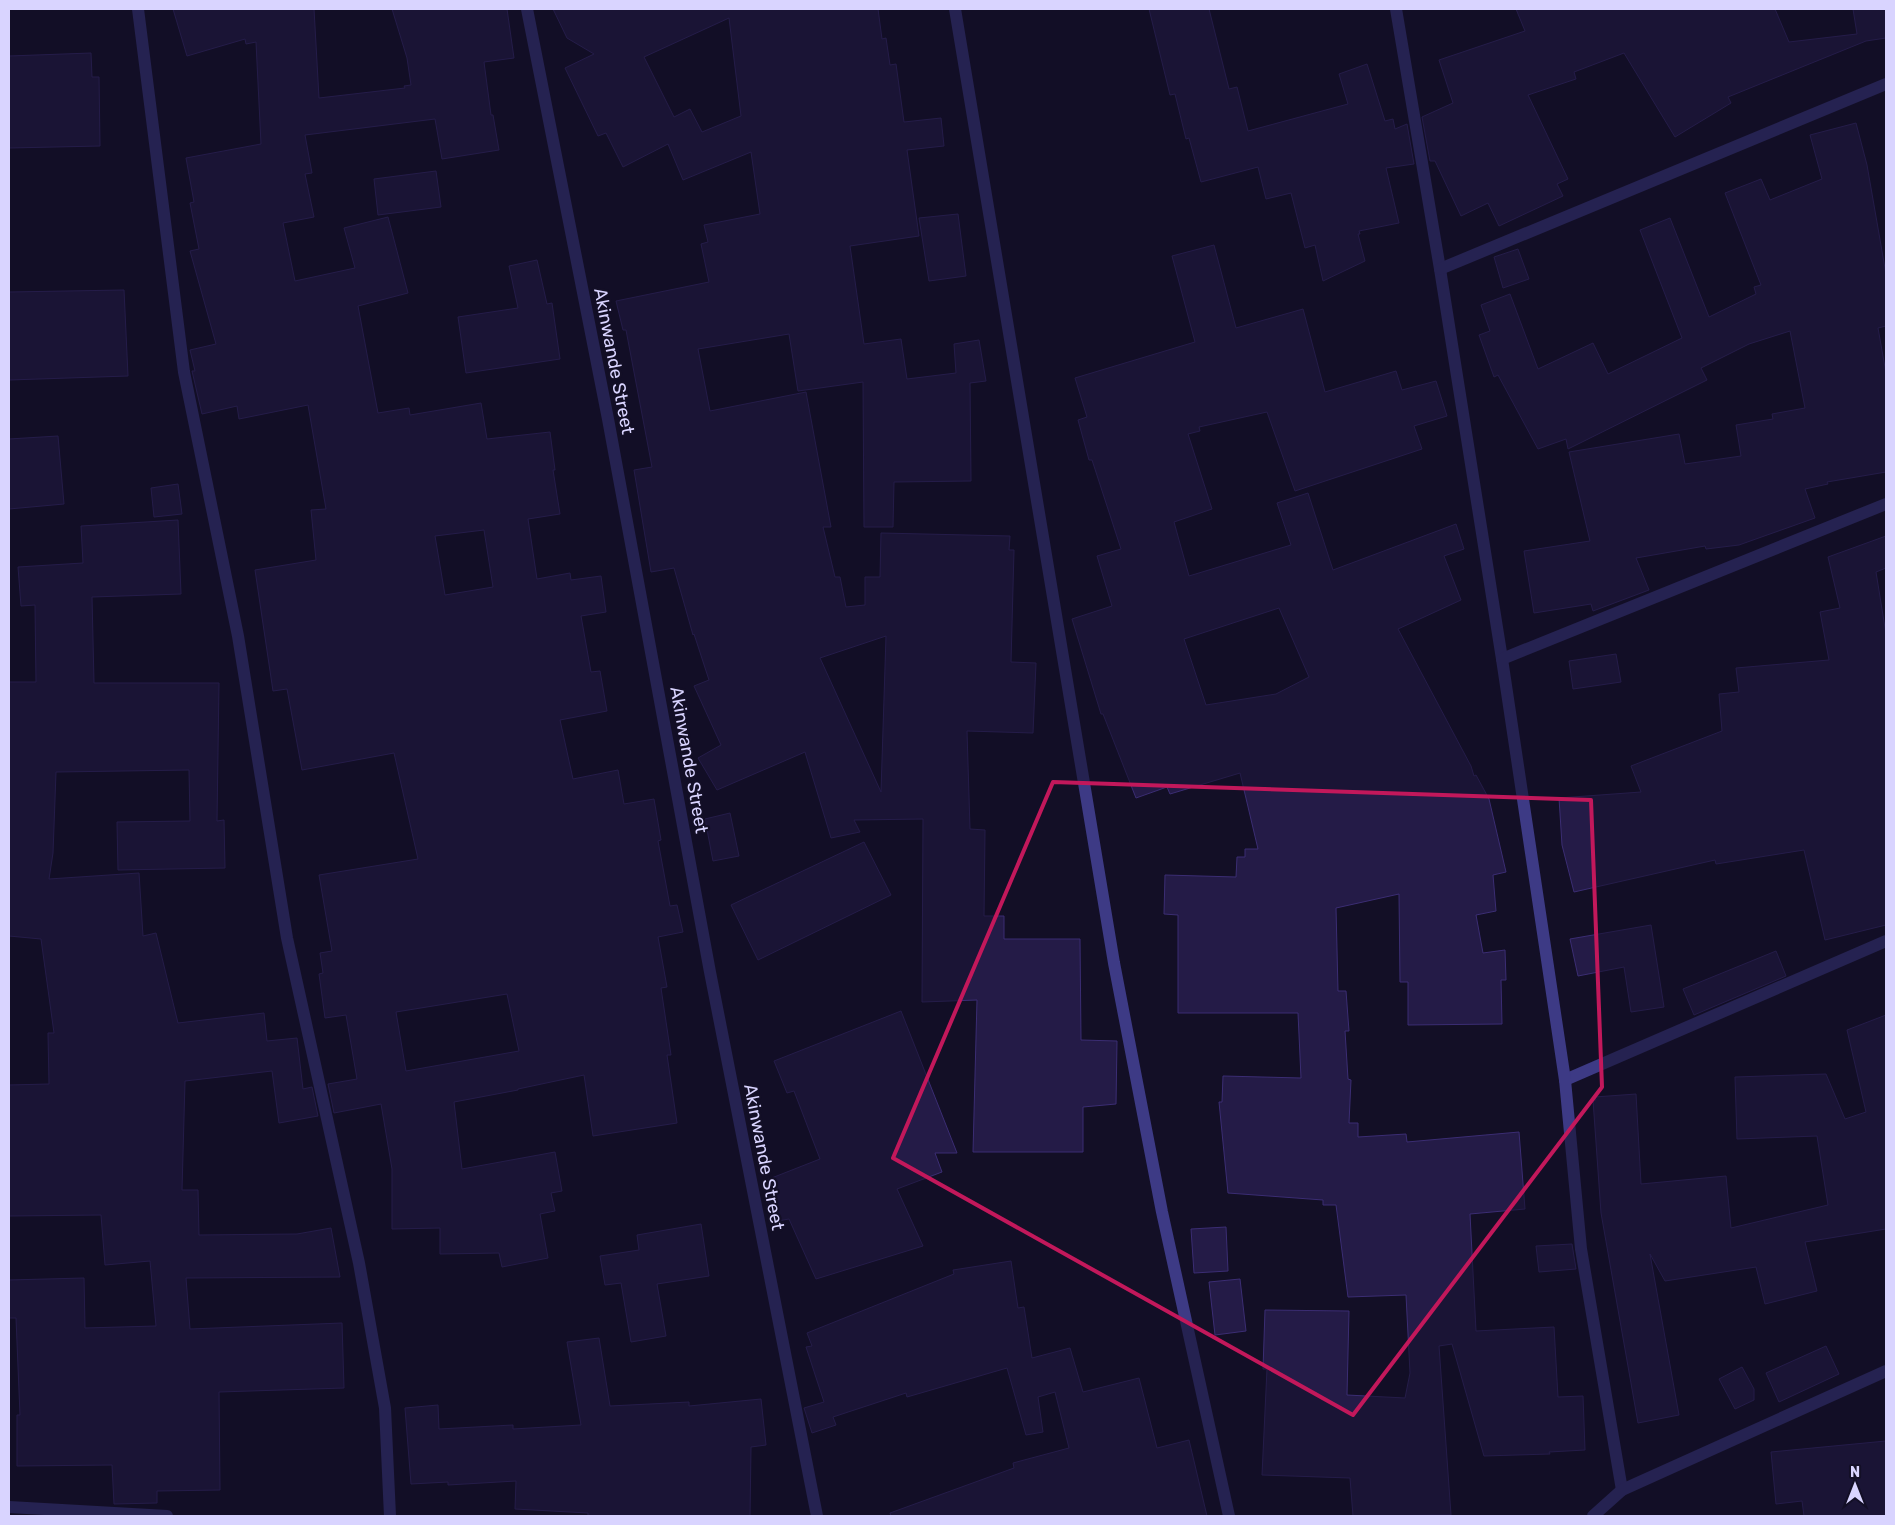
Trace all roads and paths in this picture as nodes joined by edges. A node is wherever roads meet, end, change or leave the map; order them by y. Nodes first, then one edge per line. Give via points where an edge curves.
1 (138, 9) edge
2 (527, 9) edge
3 (955, 9) edge
4 (1396, 9) edge
5 (1886, 84) edge
6 (1440, 269) junction
7 (1886, 504) edge
8 (1502, 659) junction
9 (1886, 941) edge
10 (1565, 1080) junction
11 (1886, 1371) edge
12 (1622, 1490) junction
13 (9, 1507) edge
14 (167, 1516) edge
15 (390, 1516) edge
16 (817, 1516) edge
17 (1229, 1516) edge
18 (1593, 1516) edge

1 - 15 street via 184,372 238,636 287,938 359,1263 384,1408
2 - 16 street, Akinwande Street
3 - 17 street via 1114,963 1162,1212
4 - 6 street
5 - 6 street
6 - 8 street
7 - 8 street
8 - 10 street
9 - 10 street
10 - 12 street via 1581,1249
11 - 12 street
12 - 18 street
13 - 14 street

